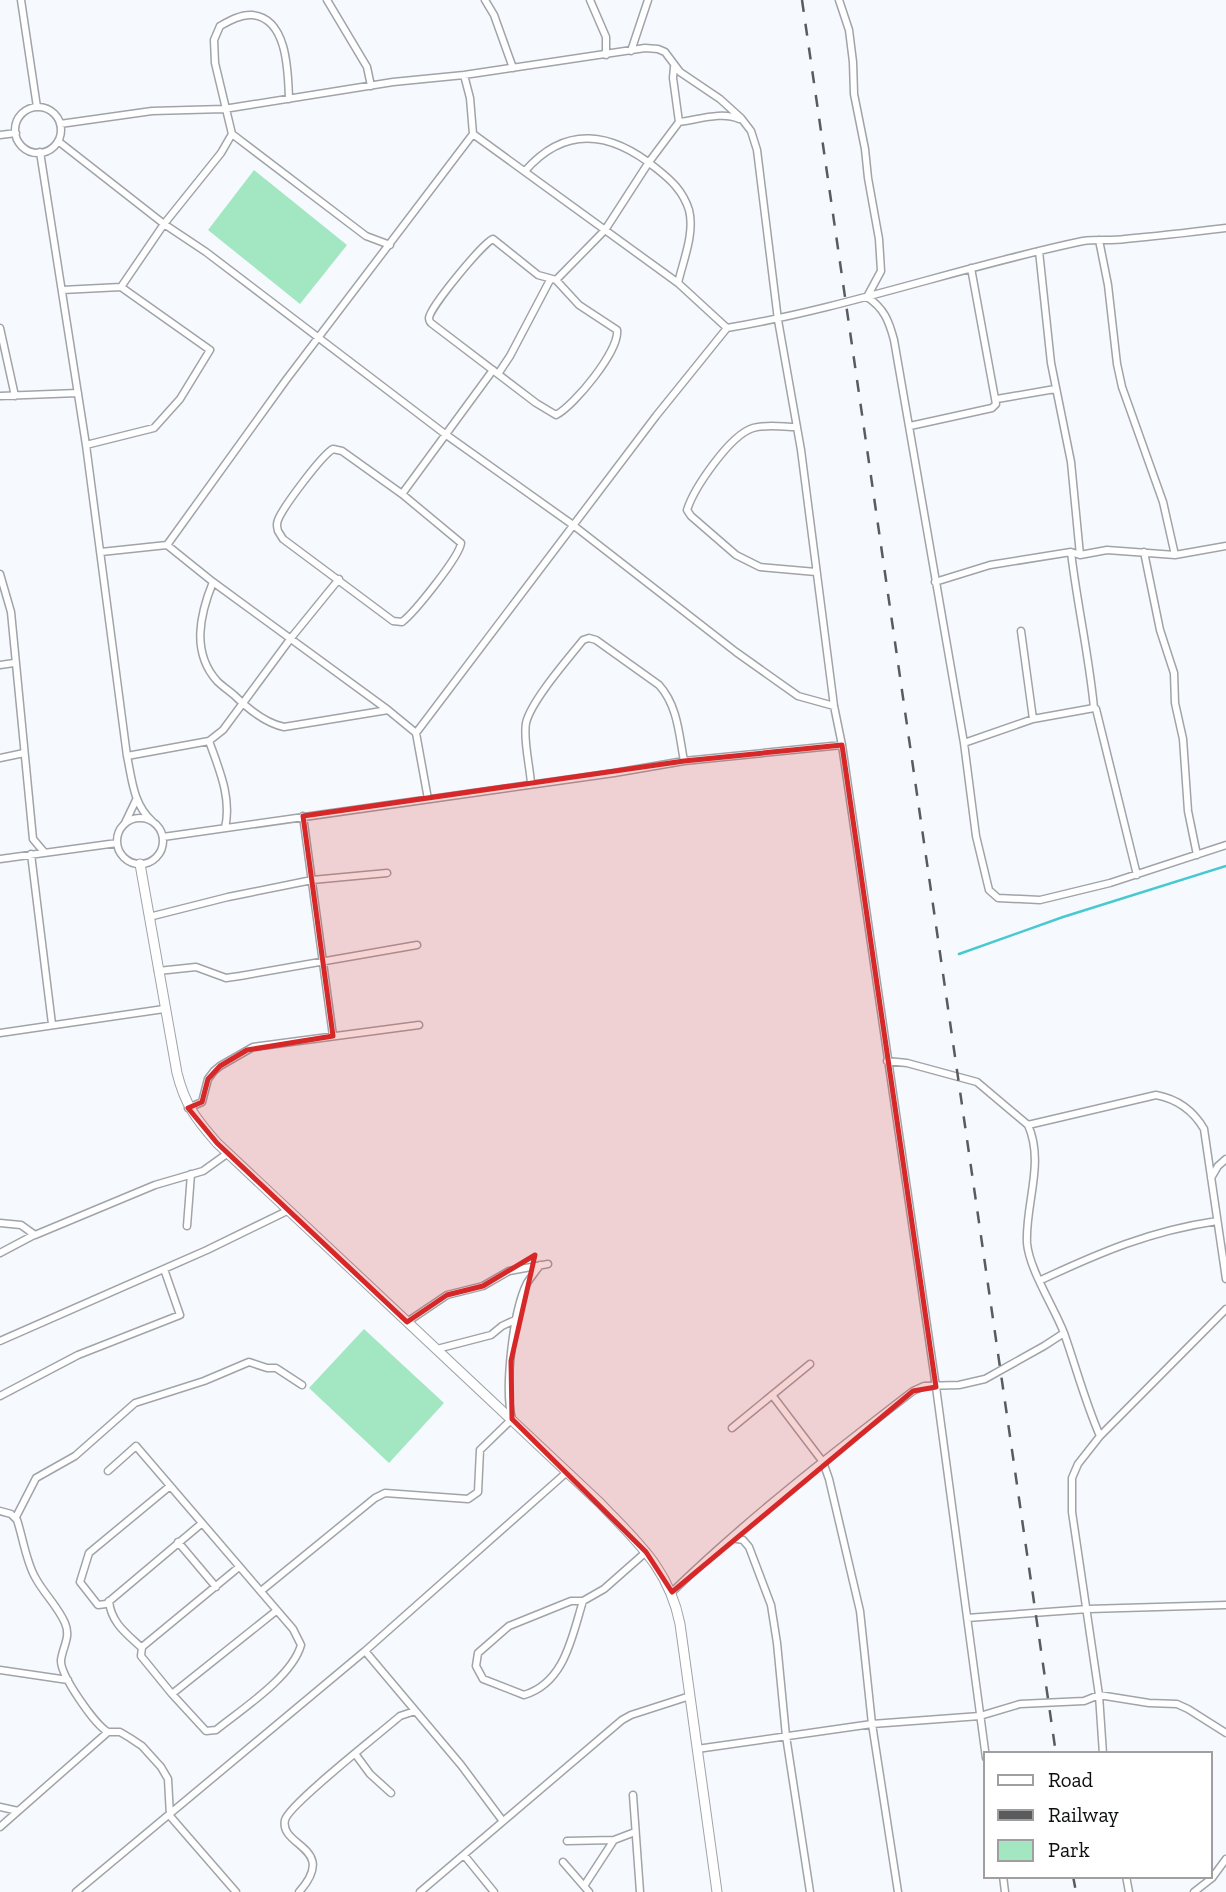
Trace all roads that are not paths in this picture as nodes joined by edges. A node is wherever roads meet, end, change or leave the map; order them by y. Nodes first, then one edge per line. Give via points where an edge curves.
1 (21, 0) edge
2 (327, 0) edge
3 (485, 0) edge
4 (590, 0) edge
5 (648, 0) edge
6 (839, 0) edge
7 (632, 51) junction
8 (606, 55) junction
9 (674, 66) junction
10 (513, 68) junction
11 (464, 75) junction
12 (371, 86) junction
13 (289, 99) junction
14 (37, 107) junction
15 (224, 109) junction
16 (679, 122) junction
17 (60, 124) junction
18 (746, 124) junction
19 (16, 133) junction
20 (232, 134) junction
21 (473, 134) junction
22 (0, 135) edge
23 (58, 141) junction
24 (40, 152) junction
25 (649, 162) junction
26 (525, 171) junction
27 (164, 224) junction
28 (1226, 228) edge
29 (605, 230) junction
30 (1099, 240) junction
31 (390, 245) junction
32 (1039, 251) junction
33 (971, 268) junction
34 (553, 280) junction
35 (678, 283) junction
36 (121, 288) junction
37 (61, 290) junction
38 (867, 297) junction
39 (778, 320) junction
40 (0, 328) edge
41 (727, 328) junction
42 (318, 338) junction
43 (496, 372) junction
44 (1055, 389) junction
45 (78, 393) junction
46 (0, 396) edge
47 (15, 396) junction
48 (997, 399) junction
49 (910, 426) junction
50 (797, 427) junction
51 (445, 434) junction
52 (86, 445) junction
53 (402, 494) junction
54 (573, 525) junction
55 (167, 545) junction
56 (1226, 546) edge
57 (101, 552) junction
58 (1071, 552) junction
59 (1144, 552) junction
60 (1080, 555) junction
61 (1175, 555) junction
62 (816, 572) junction
63 (0, 574) edge
64 (339, 579) junction
65 (213, 582) junction
66 (935, 582) junction
67 (1021, 631) dead end
68 (291, 638) junction
69 (14, 663) junction
70 (0, 665) edge
71 (243, 705) junction
72 (834, 706) junction
73 (1094, 708) junction
74 (388, 710) junction
75 (1033, 719) junction
76 (416, 733) junction
77 (209, 741) junction
78 (964, 743) junction
79 (842, 745) junction
80 (24, 753) junction
81 (127, 756) junction
82 (0, 758) edge
83 (684, 761) junction
84 (531, 784) junction
85 (428, 799) junction
86 (136, 800) junction
87 (303, 816) junction
88 (152, 821) junction
89 (124, 825) junction
90 (225, 828) junction
91 (163, 837) junction
92 (33, 839) junction
93 (117, 843) junction
94 (1226, 845) edge
95 (44, 852) junction
96 (29, 854) junction
97 (1197, 855) junction
98 (0, 859) edge
99 (140, 864) junction
100 (387, 873) dead end
101 (1137, 874) junction
102 (312, 880) junction
103 (149, 917) junction
104 (417, 945) dead end
105 (323, 960) junction
106 (158, 971) junction
107 (164, 1009) junction
108 (52, 1024) junction
109 (419, 1025) dead end
110 (0, 1032) edge
111 (332, 1036) junction
112 (887, 1061) junction
113 (188, 1108) junction
114 (1028, 1125) junction
115 (228, 1153) junction
116 (1226, 1159) edge
117 (191, 1174) junction
118 (1211, 1178) junction
119 (289, 1210) junction
120 (1217, 1221) junction
121 (0, 1223) edge
122 (187, 1226) dead end
123 (34, 1236) junction
124 (0, 1253) edge
125 (164, 1269) junction
126 (1226, 1279) edge
127 (1041, 1280) junction
128 (1226, 1309) edge
129 (517, 1319) junction
130 (407, 1322) junction
131 (1064, 1333) junction
132 (0, 1341) edge
133 (438, 1349) junction
134 (810, 1364) dead end
135 (302, 1385) dead end
136 (936, 1387) junction
137 (772, 1395) junction
138 (0, 1396) edge
139 (512, 1419) junction
140 (732, 1428) dead end
141 (1100, 1436) junction
142 (822, 1462) junction
143 (108, 1471) dead end
144 (567, 1472) junction
145 (170, 1486) junction
146 (0, 1511) edge
147 (16, 1517) junction
148 (201, 1524) junction
149 (731, 1538) junction
150 (178, 1542) junction
151 (646, 1552) junction
152 (239, 1567) junction
153 (216, 1587) junction
154 (261, 1591) junction
155 (672, 1592) junction
156 (109, 1601) junction
157 (583, 1601) junction
158 (1226, 1605) edge
159 (1088, 1609) junction
160 (276, 1611) junction
161 (967, 1618) junction
162 (142, 1648) junction
163 (365, 1651) junction
164 (0, 1670) edge
165 (68, 1679) junction
166 (172, 1694) junction
167 (1100, 1695) junction
168 (690, 1696) junction
169 (415, 1712) junction
170 (980, 1716) junction
171 (872, 1724) junction
172 (107, 1732) junction
173 (1226, 1733) edge
174 (786, 1736) junction
175 (697, 1749) junction
176 (985, 1752) edge
177 (1103, 1752) edge
178 (356, 1755) junction
179 (391, 1793) dead end
180 (633, 1795) dead end
181 (0, 1807) edge
182 (18, 1811) junction
183 (170, 1816) junction
184 (502, 1820) junction
185 (0, 1827) edge
186 (635, 1832) junction
187 (614, 1840) junction
188 (567, 1841) dead end
189 (464, 1855) junction
190 (1226, 1859) edge
191 (563, 1862) dead end
192 (586, 1889) edge
193 (76, 1892) edge
194 (236, 1892) edge
195 (299, 1892) edge
196 (420, 1892) edge
197 (494, 1892) edge
198 (640, 1892) edge
199 (718, 1892) edge
200 (810, 1892) edge
201 (898, 1892) edge
202 (1194, 1892) edge

1 - 14 street
2 - 12 street via 366,67
3 - 10 street
4 - 8 street via 606,37
5 - 7 street
6 - 38 street via 849,30 854,94 879,239 881,271
7 - 8 street
7 - 9 street via 658,49
8 - 10 street
9 - 16 street
9 - 18 street
10 - 11 street
11 - 12 street
11 - 21 street
12 - 13 street
13 - 15 street
13 - 15 street via 287,56 266,20 251,15 220,26 214,40
14 - 17 street via 49,110
14 - 19 street via 19,118
15 - 17 street via 152,111
15 - 20 street
16 - 18 street via 733,116
16 - 25 street
17 - 23 street
18 - 39 street via 757,150
19 - 22 street
19 - 24 street via 24,147
20 - 27 street
20 - 31 street via 366,236
21 - 26 street
21 - 31 street
23 - 24 street
23 - 27 street
24 - 37 street
25 - 26 street via 625,146 604,139 581,139 545,151
25 - 29 street
25 - 35 street via 676,185 689,212 691,228
26 - 29 street
27 - 36 street
27 - 42 street
28 - 30 street
29 - 34 street
29 - 35 street
30 - 32 street
30 - 61 street via 1116,364 1163,502
31 - 42 street
32 - 33 street
32 - 44 street
33 - 38 street
33 - 48 street
34 - 43 street
34 - 43 street via 532,271 496,240 488,241 430,315 430,323 438,330
34 - 43 street via 617,330 613,349 597,373 556,415
35 - 41 street
36 - 37 street
36 - 52 street via 210,350 180,399 154,428
37 - 45 street
38 - 39 street
38 - 49 street via 889,321
39 - 41 street
39 - 50 street
40 - 47 street
41 - 54 street
42 - 51 street
42 - 55 street
43 - 51 street
44 - 48 street
44 - 60 street via 1071,462
45 - 47 street
45 - 52 street
46 - 47 street
48 - 49 street via 992,408
49 - 66 street
50 - 62 street
50 - 62 street via 753,428 735,438 687,510 736,555 760,567
51 - 53 street
51 - 54 street
52 - 57 street
53 - 64 street via 461,543 441,577 402,622 393,621
53 - 64 street via 338,449 327,452 310,474 279,517 278,531
54 - 72 street via 790,691
54 - 76 street
55 - 57 street
55 - 65 street
56 - 61 street
57 - 81 street
58 - 60 street
58 - 66 street via 990,565
58 - 73 street
59 - 60 street via 1108,550
59 - 61 street
59 - 97 street via 1174,673
62 - 72 street
63 - 69 street via 10,612
64 - 68 street
65 - 68 street
65 - 71 street via 203,607 200,645 216,680
66 - 78 street
67 - 75 street
68 - 71 street
68 - 74 street
69 - 70 street
69 - 80 street
71 - 74 street via 271,724 284,727
71 - 77 street
72 - 79 street
73 - 75 street
73 - 101 street
74 - 76 street
75 - 78 street
76 - 85 street
77 - 81 street
77 - 90 street via 226,798
78 - 101 street via 976,836 992,894 1040,901
79 - 83 street
79 - 112 street
80 - 82 street
80 - 92 street
81 - 86 street
83 - 84 street
83 - 84 street via 667,694 589,638 542,694 527,721
84 - 85 street
85 - 87 street
86 - 88 street
86 - 89 street
87 - 90 street
87 - 102 street
88 - 89 street via 138,818
88 - 91 street
89 - 93 street
90 - 91 street
91 - 99 street via 159,854
92 - 95 street
92 - 96 street
93 - 95 street
93 - 99 street via 126,860
94 - 97 street
95 - 96 street
96 - 98 street
96 - 108 street
97 - 101 street
99 - 103 street
100 - 102 street
102 - 103 street
102 - 105 street
103 - 106 street
104 - 105 street
105 - 106 street via 226,978 196,967
105 - 111 street
106 - 107 street
107 - 108 street
107 - 113 street
108 - 110 street
109 - 111 street
111 - 113 street via 247,1050 220,1066 208,1079 202,1102
112 - 114 street via 977,1082
112 - 136 street
113 - 115 street
114 - 118 street via 1156,1094 1172,1098 1204,1129
114 - 127 street via 1035,1157 1027,1242
115 - 117 street
115 - 119 street
116 - 118 street
117 - 122 street
117 - 123 street
118 - 120 street
119 - 125 street
119 - 130 street
120 - 126 street
120 - 127 street via 1126,1242
121 - 123 street via 21,1225
123 - 124 street
125 - 132 street
125 - 138 street via 180,1315 78,1355
127 - 131 street
128 - 141 street
129 - 130 street via 527,1284 544,1265 509,1271 482,1286 447,1295
129 - 133 street via 491,1335
129 - 139 street via 508,1404
130 - 133 street
131 - 136 street via 985,1379
131 - 141 street
133 - 139 street
134 - 137 street
135 - 147 street via 276,1368 249,1362 135,1403 75,1456 36,1478
136 - 142 street via 913,1391
136 - 161 street
137 - 140 street
137 - 142 street
139 - 144 street
139 - 154 street via 480,1450 474,1496 385,1493 375,1497
141 - 159 street via 1078,1464 1071,1491
142 - 149 street
142 - 171 street via 860,1611
143 - 145 street via 136,1446
144 - 151 street
144 - 163 street
145 - 148 street
145 - 156 street via 89,1553 80,1582 98,1605
146 - 147 street
147 - 165 street via 34,1575 66,1626 61,1663
148 - 150 street
148 - 152 street
149 - 155 street
149 - 174 street via 743,1540 749,1547 771,1605
150 - 153 street
150 - 156 street
151 - 155 street
151 - 157 street
152 - 153 street
152 - 154 street
153 - 162 street
154 - 160 street
155 - 168 street
156 - 162 street via 110,1614
157 - 157 street via 563,1664 542,1687 524,1695 483,1678 476,1666 478,1653 509,1626 571,1601
158 - 159 street
159 - 161 street
159 - 167 street
160 - 166 street
160 - 166 street via 301,1645 293,1663 216,1730 206,1731
161 - 170 street
162 - 166 street via 141,1656
163 - 169 street
163 - 183 street
164 - 165 street
165 - 172 street
167 - 170 street via 1083,1701 1020,1704
167 - 173 street via 1177,1704
167 - 177 street
168 - 175 street
168 - 184 street via 622,1720
169 - 178 street via 401,1716
169 - 184 street
170 - 171 street
170 - 176 street
171 - 174 street
171 - 201 street
172 - 182 street
172 - 183 street via 130,1738 161,1767 168,1779
174 - 175 street
174 - 200 street
175 - 199 street
178 - 179 street
178 - 195 street via 301,1800 285,1820 291,1836 312,1862 311,1876
180 - 186 street
181 - 182 street
182 - 185 street
183 - 193 street
183 - 194 street
184 - 189 street
186 - 187 street
186 - 198 street
187 - 188 street
187 - 192 street
189 - 196 street
189 - 197 street
190 - 202 street
191 - 192 street

